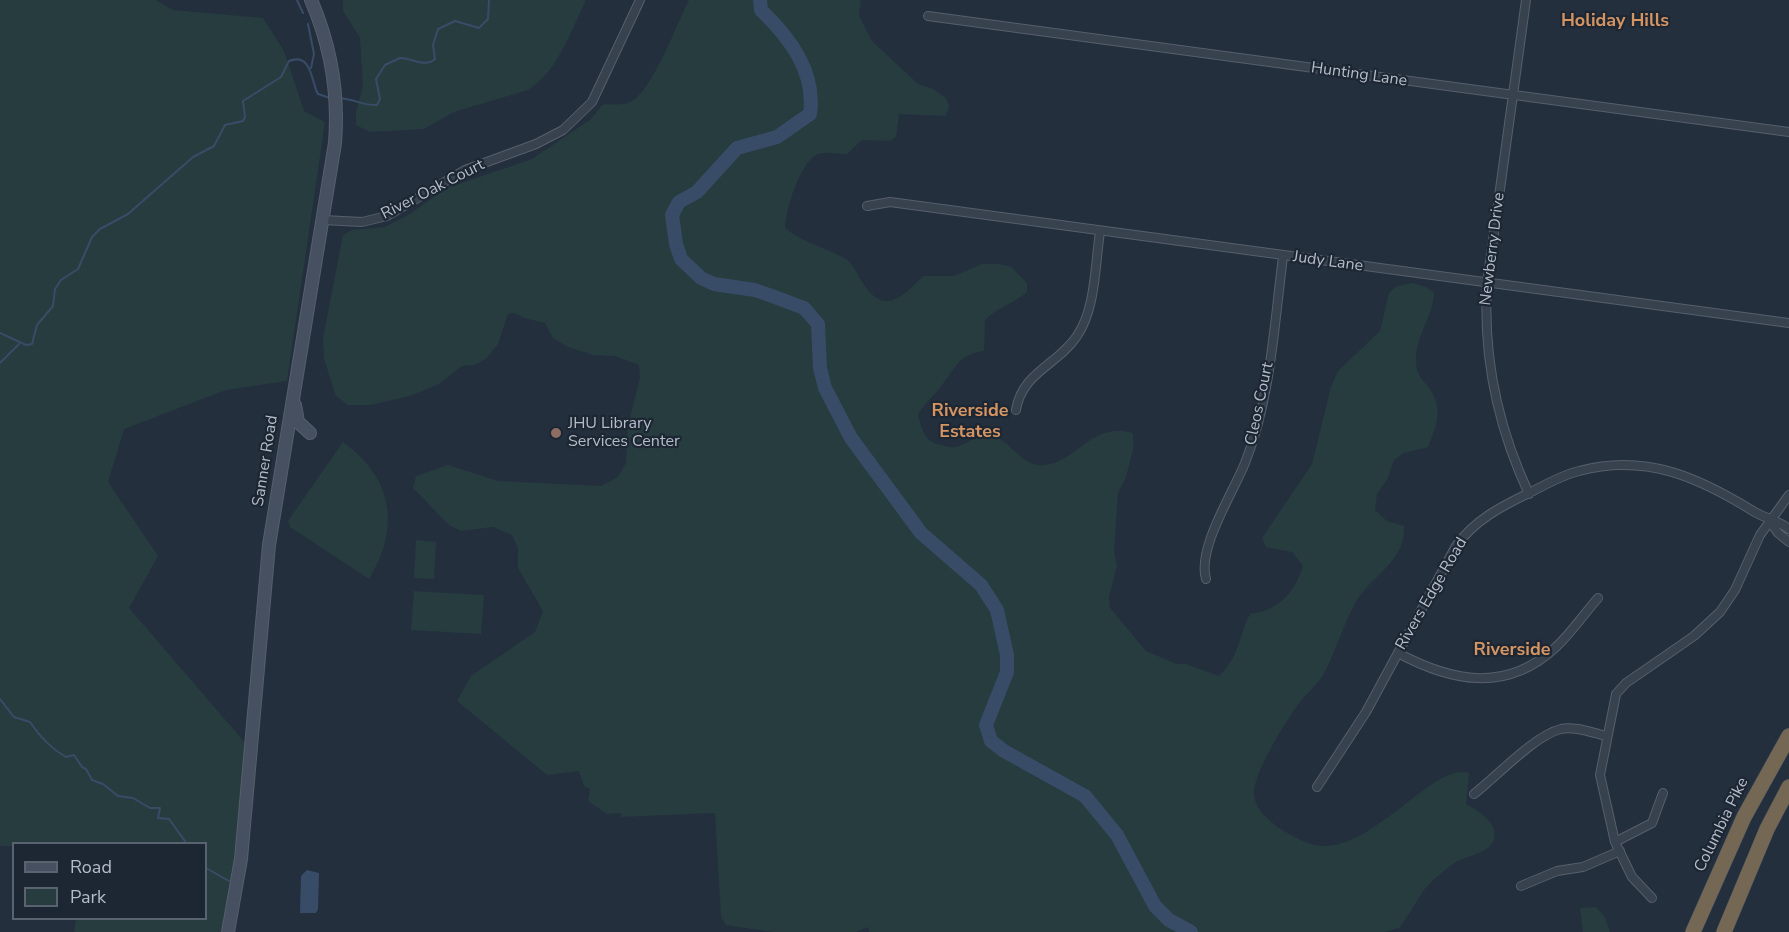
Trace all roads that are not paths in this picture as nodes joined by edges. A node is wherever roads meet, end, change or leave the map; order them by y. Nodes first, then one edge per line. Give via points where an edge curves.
1 (311, 0) edge
2 (640, 0) edge
3 (1526, 0) edge
4 (928, 16) dead end
5 (1512, 96) junction
6 (1789, 132) edge
7 (867, 206) dead end
8 (323, 220) junction
9 (1100, 232) junction
10 (1284, 257) junction
11 (1486, 284) junction
12 (1789, 323) edge
13 (294, 391) junction
14 (1016, 410) dead end
15 (282, 463) junction
16 (1529, 494) junction
17 (1789, 495) edge
18 (1770, 521) junction
19 (1789, 529) edge
20 (1789, 542) edge
21 (1206, 579) dead end
22 (1598, 598) dead end
23 (1398, 654) junction
24 (1607, 736) junction
25 (1789, 736) edge
26 (1317, 787) dead end
27 (1789, 787) edge
28 (1663, 793) dead end
29 (1474, 794) dead end
30 (1615, 842) junction
31 (1620, 851) junction
32 (1521, 886) dead end
33 (1652, 898) dead end
34 (228, 932) edge
35 (1693, 932) edge
36 (1724, 932) edge

1 - 8 main road, Sanner Road via 327,44 337,107
2 - 8 street, River Oak Court via 596,94 584,112 563,130 465,170 387,216 362,222
3 - 5 street, Newberry Drive
4 - 5 street, Hunting Lane
5 - 6 street, Hunting Lane
5 - 11 street, Newberry Drive
7 - 9 street, Judy Lane via 890,202
8 - 13 main road, Sanner Road
9 - 10 street, Judy Lane
9 - 14 street via 1083,327 1066,350 1024,385
10 - 11 street, Judy Lane
10 - 21 street, Cleos Court via 1258,424 1205,555
11 - 12 street, Judy Lane
11 - 16 street, Newberry Drive via 1486,341 1503,432
13 - 15 main road, Sanner Road
13 - 15 main road via 298,422 310,434 295,440
15 - 34 main road, Sanner Road via 265,574 241,859
16 - 18 street, Rivers Edge Road via 1578,471 1633,466 1700,480
16 - 23 street, Rivers Edge Road via 1485,517 1464,535
17 - 18 street
18 - 19 street, Rivers Edge Road
18 - 20 street, Rivers Edge Road
18 - 24 street via 1735,590 1711,622 1619,688
22 - 23 street via 1556,647 1529,667 1513,673 1483,679 1453,677
23 - 26 street, Rivers Edge Road
24 - 29 street via 1572,728 1551,733 1499,770
24 - 30 street via 1600,775
25 - 35 highway, Columbia Pike via 1744,817
27 - 36 highway
28 - 30 street via 1652,824
30 - 31 street
31 - 32 street
31 - 33 street via 1632,877

